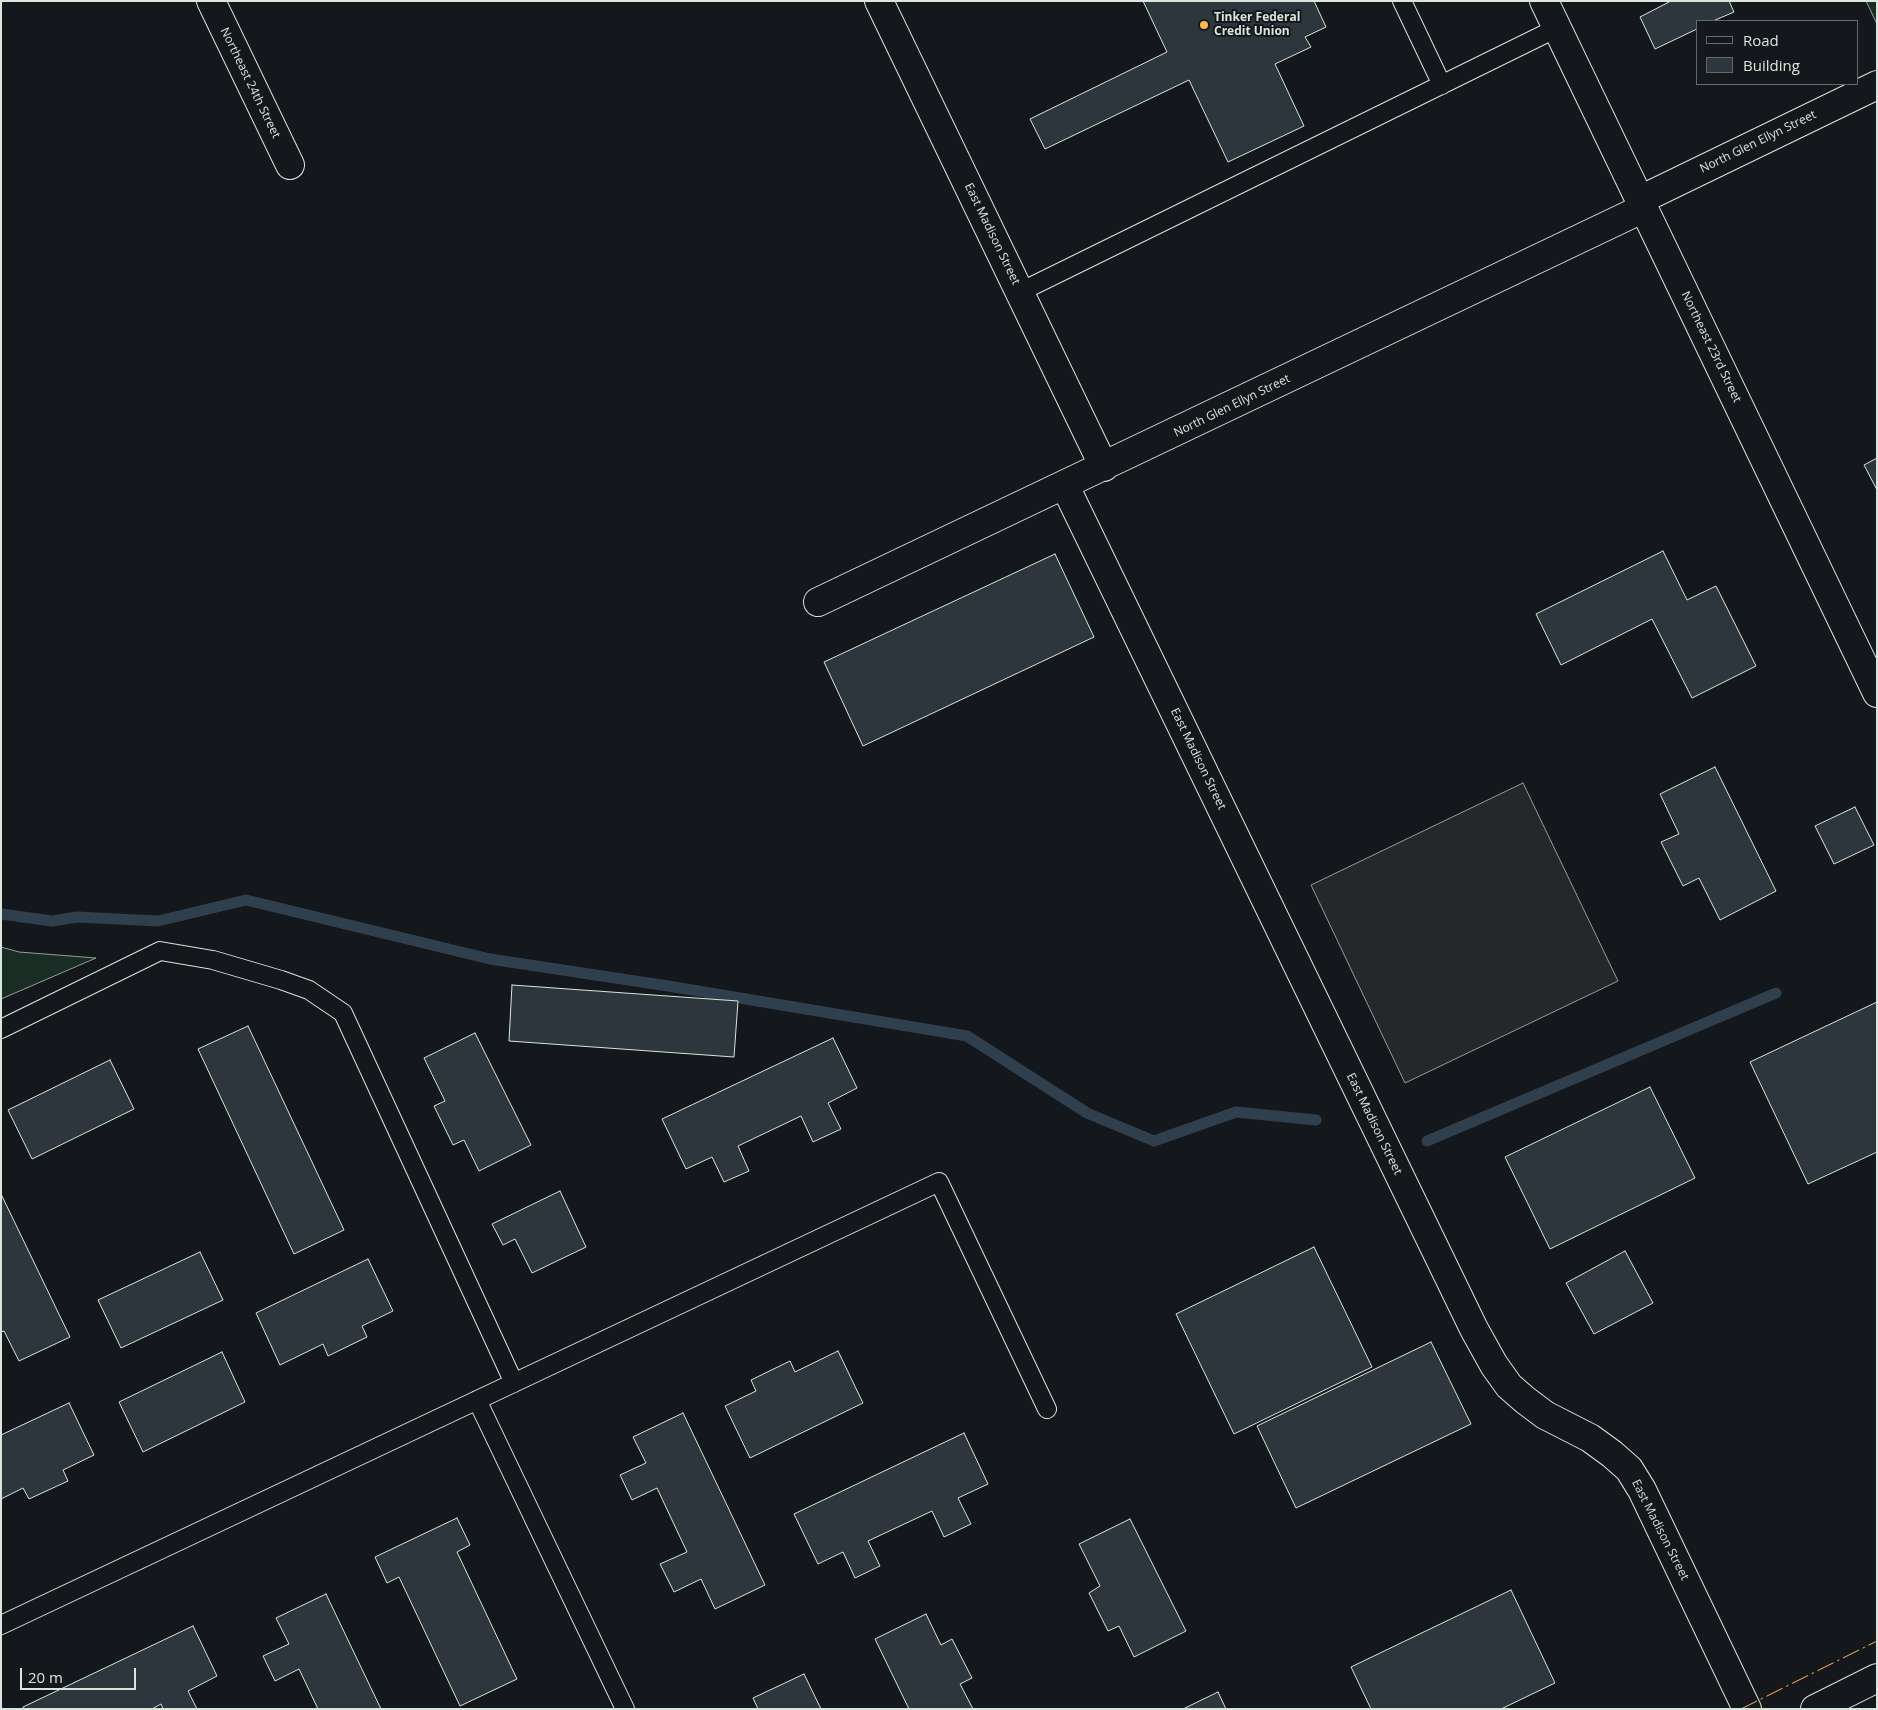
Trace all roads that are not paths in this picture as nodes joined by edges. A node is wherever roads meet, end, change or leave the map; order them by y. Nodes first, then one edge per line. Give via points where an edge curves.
1 (211, 1) edge
2 (879, 1) edge
3 (1402, 1) edge
4 (1544, 1) edge
5 (1557, 28) junction
6 (1442, 85) junction
7 (1877, 85) edge
8 (290, 165) dead end
9 (1642, 204) junction
10 (1020, 292) junction
11 (1104, 467) junction
12 (1065, 486) junction
13 (818, 602) dead end
14 (1877, 694) edge
15 (1, 1029) edge
16 (514, 1383) junction
17 (477, 1400) junction
18 (1047, 1409) dead end
19 (1, 1625) edge
20 (1877, 1678) edge
21 (625, 1709) edge
22 (1747, 1709) edge
23 (1815, 1709) edge

1 - 8 street, Northeast 24th Street
2 - 10 street, East Madison Street
3 - 6 lane
4 - 5 street, Northeast 23rd Street
5 - 6 lane
5 - 9 street, Northeast 23rd Street
6 - 10 lane
7 - 9 street, North Glen Ellyn Street
9 - 11 street, North Glen Ellyn Street
9 - 14 street, Northeast 23rd Street
10 - 11 street, East Madison Street
11 - 12 street, North Glen Ellyn Street
12 - 13 street, North Glen Ellyn Street
12 - 22 street, East Madison Street via 1494,1365 1509,1386 1525,1400 1545,1415 1590,1438 1629,1469
15 - 16 lane via 160,951 213,960 309,990 343,1014
16 - 17 lane
16 - 18 lane via 939,1182
17 - 19 lane
17 - 21 lane
20 - 23 street

